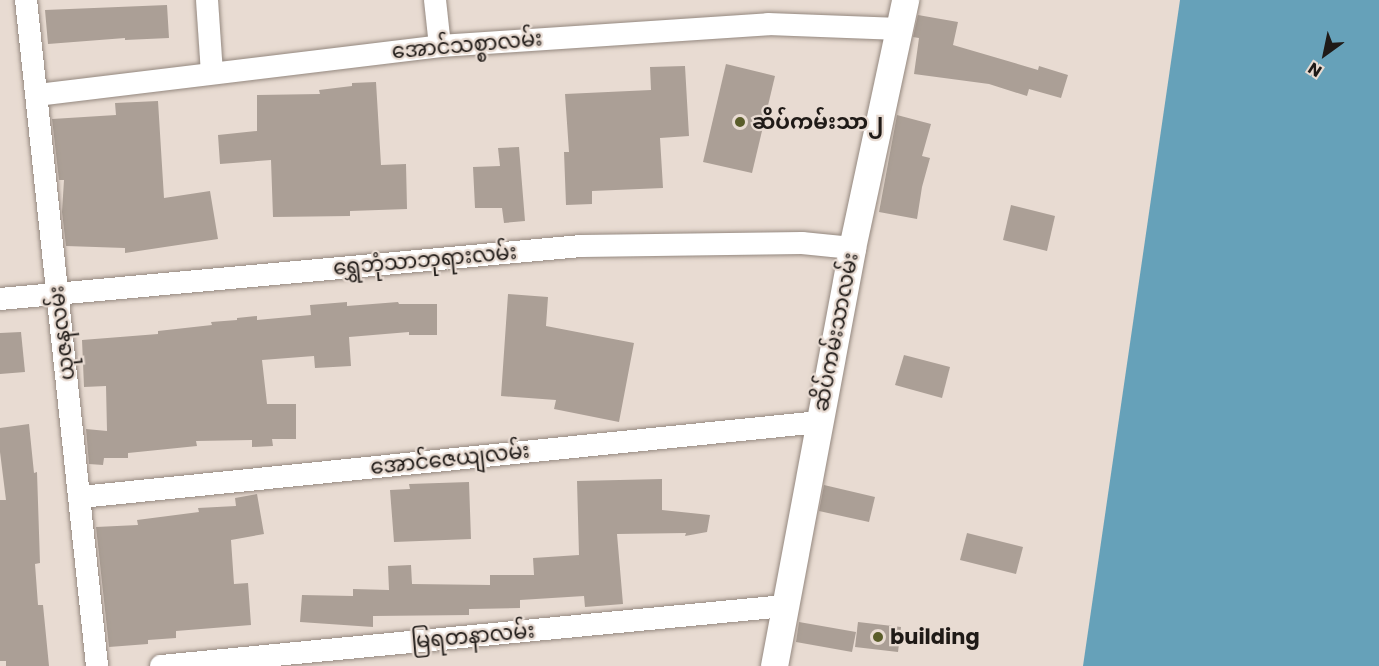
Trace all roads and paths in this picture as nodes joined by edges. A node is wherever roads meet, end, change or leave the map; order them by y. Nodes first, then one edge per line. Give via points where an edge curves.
1 (26, 0) edge
2 (207, 0) edge
3 (435, 0) edge
4 (905, 0) edge
5 (900, 29) junction
6 (440, 46) junction
7 (212, 72) junction
8 (37, 95) junction
9 (852, 248) junction
10 (57, 294) junction
11 (0, 299) edge
12 (819, 422) junction
13 (81, 497) junction
14 (784, 606) junction
15 (97, 666) edge
16 (161, 666) edge
17 (774, 666) edge

1 - 8 street, ယုဇနလမ်း
2 - 7 street
3 - 6 street
4 - 5 street, ဆိပ်ကမ်းသာလမ်း
5 - 6 street, အောင်သစ္စာလမ်း via 768,24
5 - 9 street, ဆိပ်ကမ်းသာလမ်း
6 - 7 street, အောင်သစ္စာလမ်း
7 - 8 street, အောင်သစ္စာလမ်း
8 - 10 street, ယုဇနလမ်း
9 - 10 street, ရွှေဘုံသာဘုရားလမ်း via 802,243 581,246
9 - 12 street, ဆိပ်ကမ်းသာလမ်း
10 - 11 street, ရွှေဘုံသာဘုရားလမ်း
10 - 13 street, ယုဇနလမ်း
12 - 13 street, အောင်ဇေယျလမ်း
12 - 14 street, ဆိပ်ကမ်းသာလမ်း
13 - 15 street, ယုဇနလမ်း
14 - 16 street, မြရတနာလမ်း
14 - 17 street, ဆိပ်ကမ်းသာလမ်း

